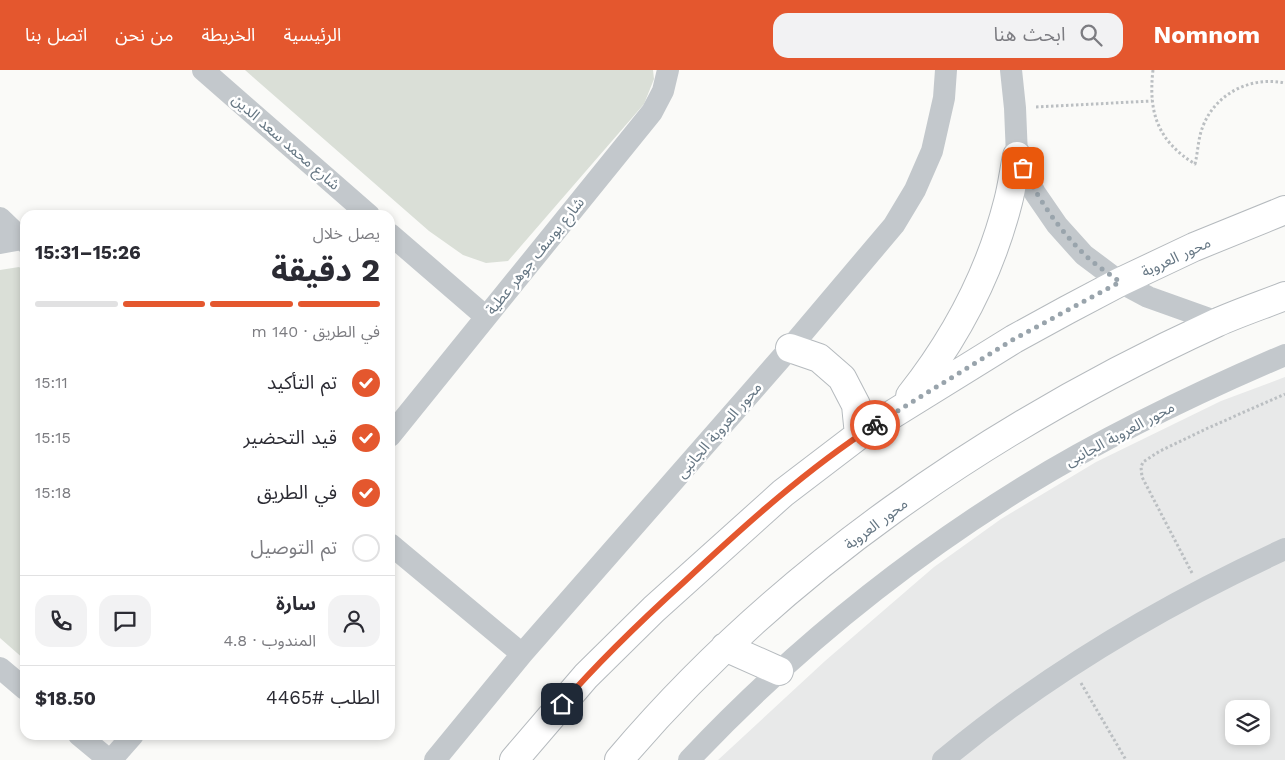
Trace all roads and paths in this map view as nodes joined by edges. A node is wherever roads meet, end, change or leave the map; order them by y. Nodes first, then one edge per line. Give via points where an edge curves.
1 (203, 70) edge
2 (668, 70) edge
3 (946, 70) edge
4 (1011, 70) edge
5 (1153, 70) edge
6 (1285, 82) edge
7 (1152, 101) junction
8 (1015, 108) junction
9 (1017, 156) junction
10 (363, 210) edge
11 (1285, 210) edge
12 (0, 218) edge
13 (20, 237) edge
14 (395, 238) edge
15 (20, 241) edge
16 (0, 243) edge
17 (1120, 282) junction
18 (1285, 296) edge
19 (486, 317) junction
20 (1218, 322) junction
21 (790, 348) junction
22 (1285, 355) edge
23 (1285, 394) edge
24 (900, 408) junction
25 (395, 430) edge
26 (859, 435) junction
27 (395, 548) edge
28 (1285, 549) edge
29 (1201, 590) junction
30 (725, 647) junction
31 (522, 654) junction
32 (1071, 667) junction
33 (0, 668) edge
34 (779, 671) junction
35 (20, 685) edge
36 (85, 740) edge
37 (128, 740) edge
38 (110, 760) edge
39 (435, 760) edge
40 (514, 760) edge
41 (619, 760) edge
42 (689, 760) edge
43 (943, 760) edge
44 (1126, 760) edge

1 - 10 street, شارع محمد سعد الدين
2 - 19 street, شارع يوسف جوهر عطية via 663,91 652,112
3 - 21 street, محور العروبة الجانبى via 944,98 932,152 916,190 894,225
4 - 8 street
5 - 7 path
6 - 7 path via 1254,82 1228,94 1217,104 1202,128 1195,164 1170,145 1161,132
7 - 8 path
8 - 9 street
9 - 17 street via 1035,193 1057,225 1084,255
9 - 24 main road via 1008,202 976,291 929,372
11 - 17 main road, محور العروبة
12 - 13 street
14 - 19 street
15 - 16 street
17 - 20 street via 1148,297
17 - 24 main road, محور العروبة via 1014,339
18 - 20 main road, محور العروبة
19 - 25 street, شارع يوسف جوهر عطية
20 - 30 main road, محور العروبة via 1067,399 923,488 788,591
21 - 26 main road via 819,358 842,378 856,405
21 - 31 street, محور العروبة الجانبى
22 - 34 street, محور العروبة الجانبى via 1211,386 1025,486 925,554
23 - 29 path via 1160,451 1140,467 1142,477
24 - 26 main road, محور العروبة
26 - 40 main road, محور العروبة via 783,493 654,609 586,676
27 - 31 street
28 - 29 street
29 - 32 street via 1146,619
30 - 34 main road
30 - 41 main road, محور العروبة via 681,690
31 - 39 street, محور العروبة الجانبى
32 - 43 street via 1010,708
32 - 44 path
33 - 35 street
34 - 42 street, محور العروبة الجانبى
36 - 38 street
37 - 38 street

